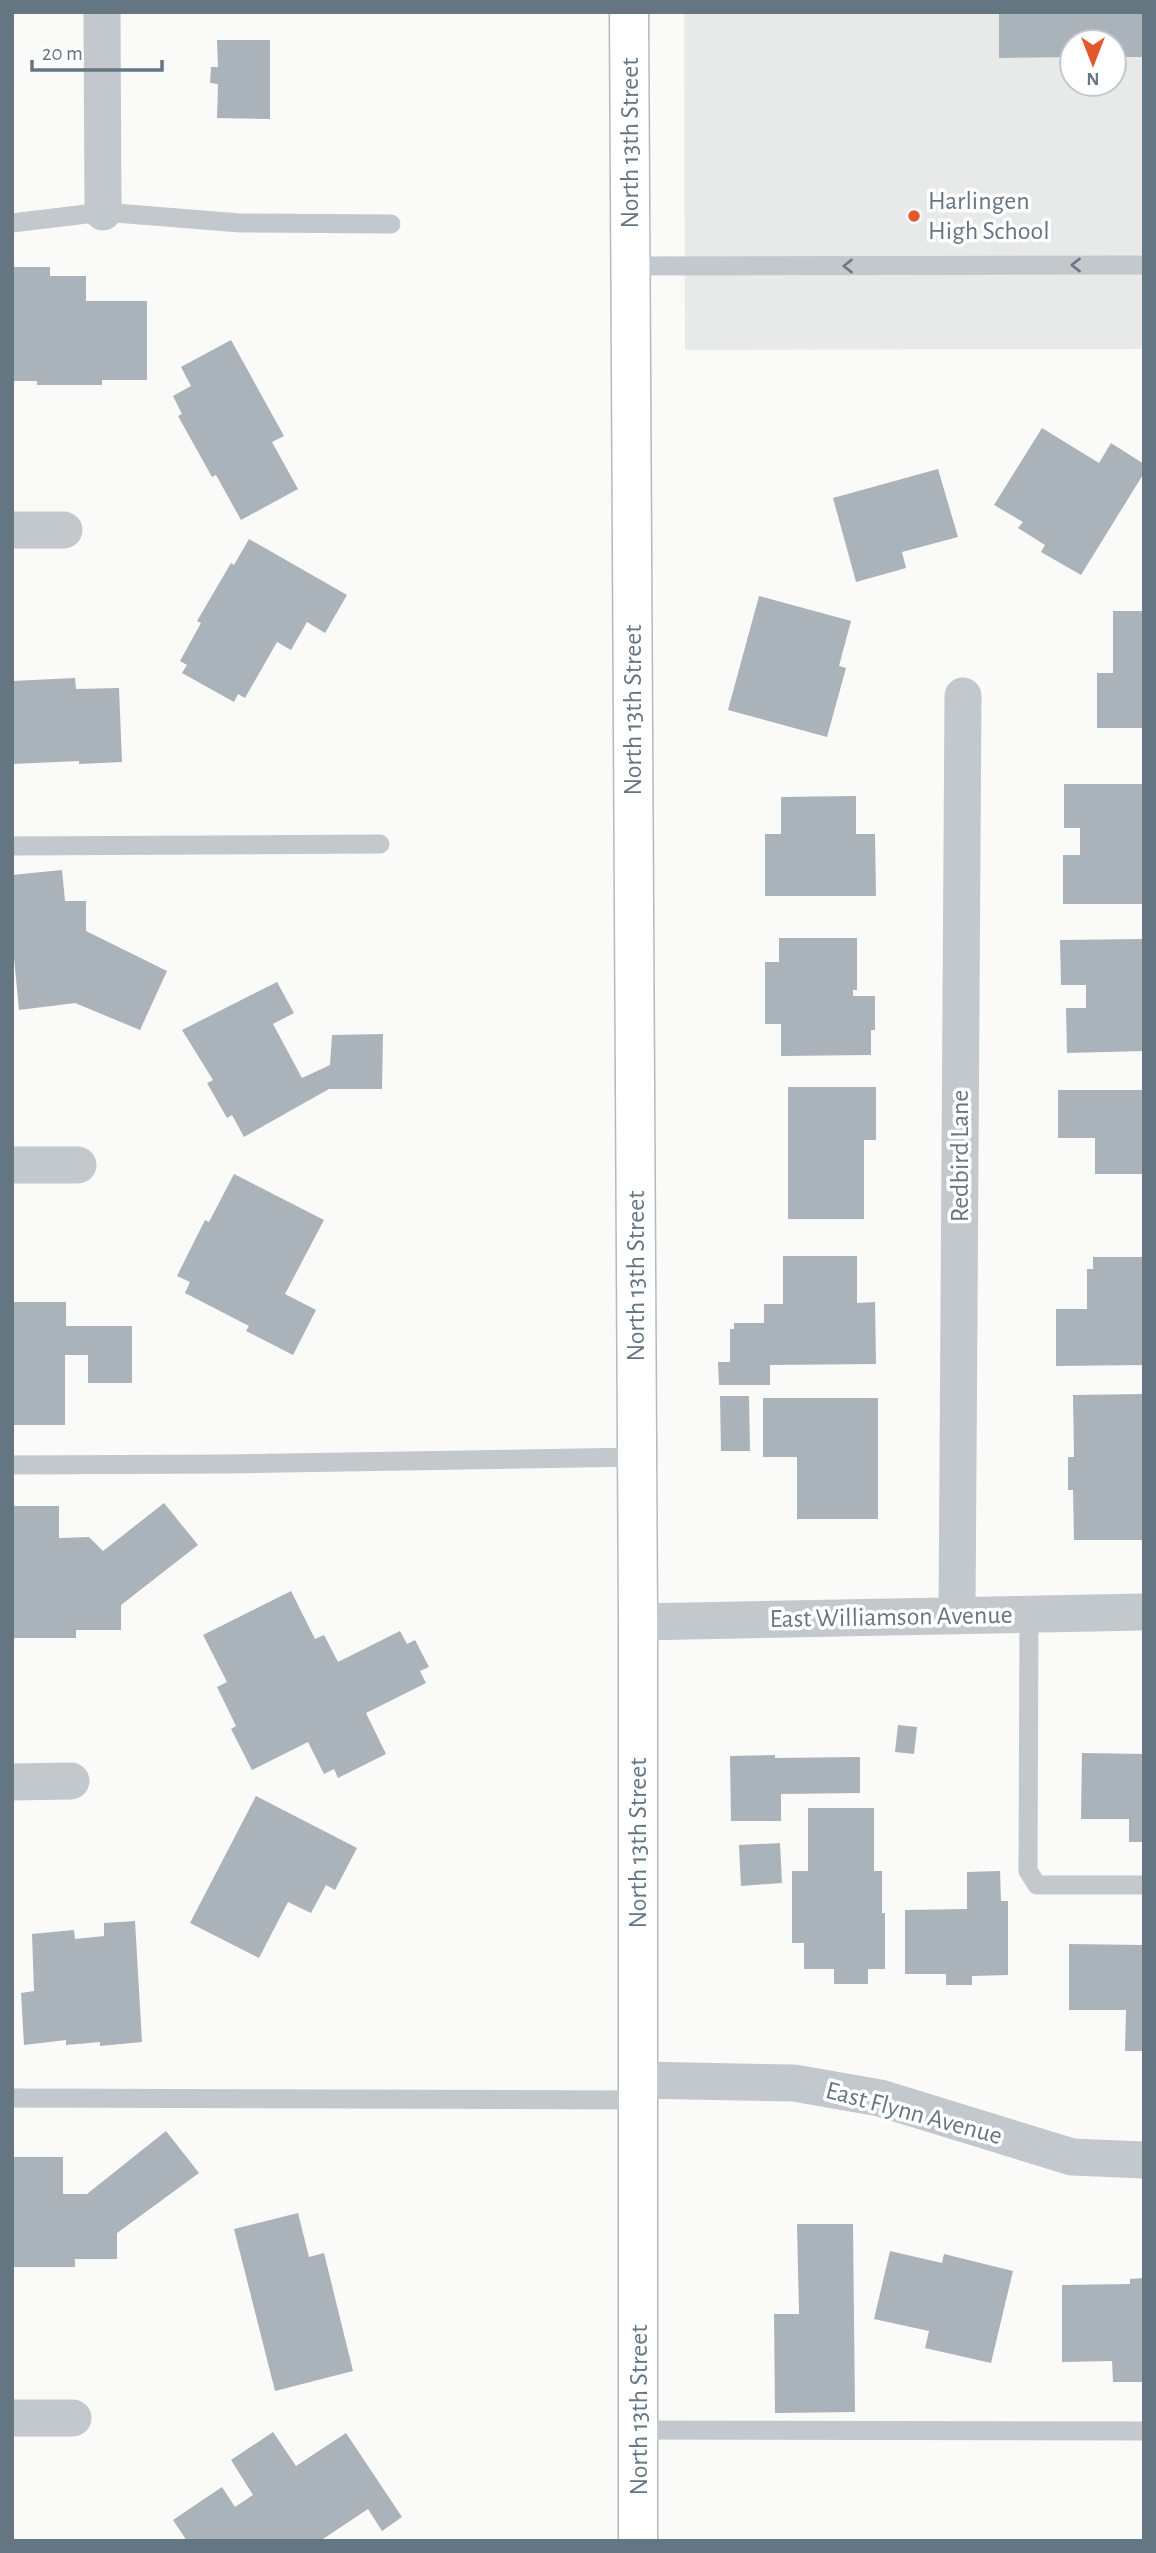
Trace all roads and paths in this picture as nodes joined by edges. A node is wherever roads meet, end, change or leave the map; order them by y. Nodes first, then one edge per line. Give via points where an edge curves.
1 (102, 12) edge
2 (629, 12) edge
3 (103, 212) junction
4 (12, 223) edge
5 (391, 225) dead end
6 (1144, 265) edge
7 (631, 266) junction
8 (12, 530) edge
9 (64, 530) dead end
10 (963, 696) dead end
11 (380, 844) dead end
12 (12, 846) edge
13 (12, 1165) edge
14 (78, 1165) dead end
15 (637, 1457) junction
16 (12, 1465) edge
17 (1144, 1612) edge
18 (1029, 1614) junction
19 (957, 1616) junction
20 (638, 1622) junction
21 (12, 1782) edge
22 (71, 1782) dead end
23 (1144, 1885) edge
24 (639, 2090) junction
25 (12, 2098) edge
26 (1144, 2160) edge
27 (12, 2418) edge
28 (73, 2418) dead end
29 (639, 2430) junction
30 (1144, 2431) edge
31 (638, 2541) edge

1 - 3 street
2 - 7 street, North 13th Street
3 - 4 lane
3 - 5 lane via 240,223
6 -> 7 lane
7 - 15 street, North 13th Street
8 - 9 street
10 - 19 street, Redbird Lane
11 - 12 lane
13 - 14 street
15 - 16 lane
15 - 20 street, North 13th Street
17 - 18 street, East Williamson Avenue
18 - 19 street, East Williamson Avenue
18 - 23 lane via 1028,1871 1037,1885
19 - 20 street, East Williamson Avenue
20 - 24 street, North 13th Street
21 - 22 street
24 - 25 lane
24 - 26 street, East Flynn Avenue via 794,2083 880,2098 1072,2157
24 - 29 street, North 13th Street
27 - 28 street
29 - 30 lane
29 - 31 street, North 13th Street

